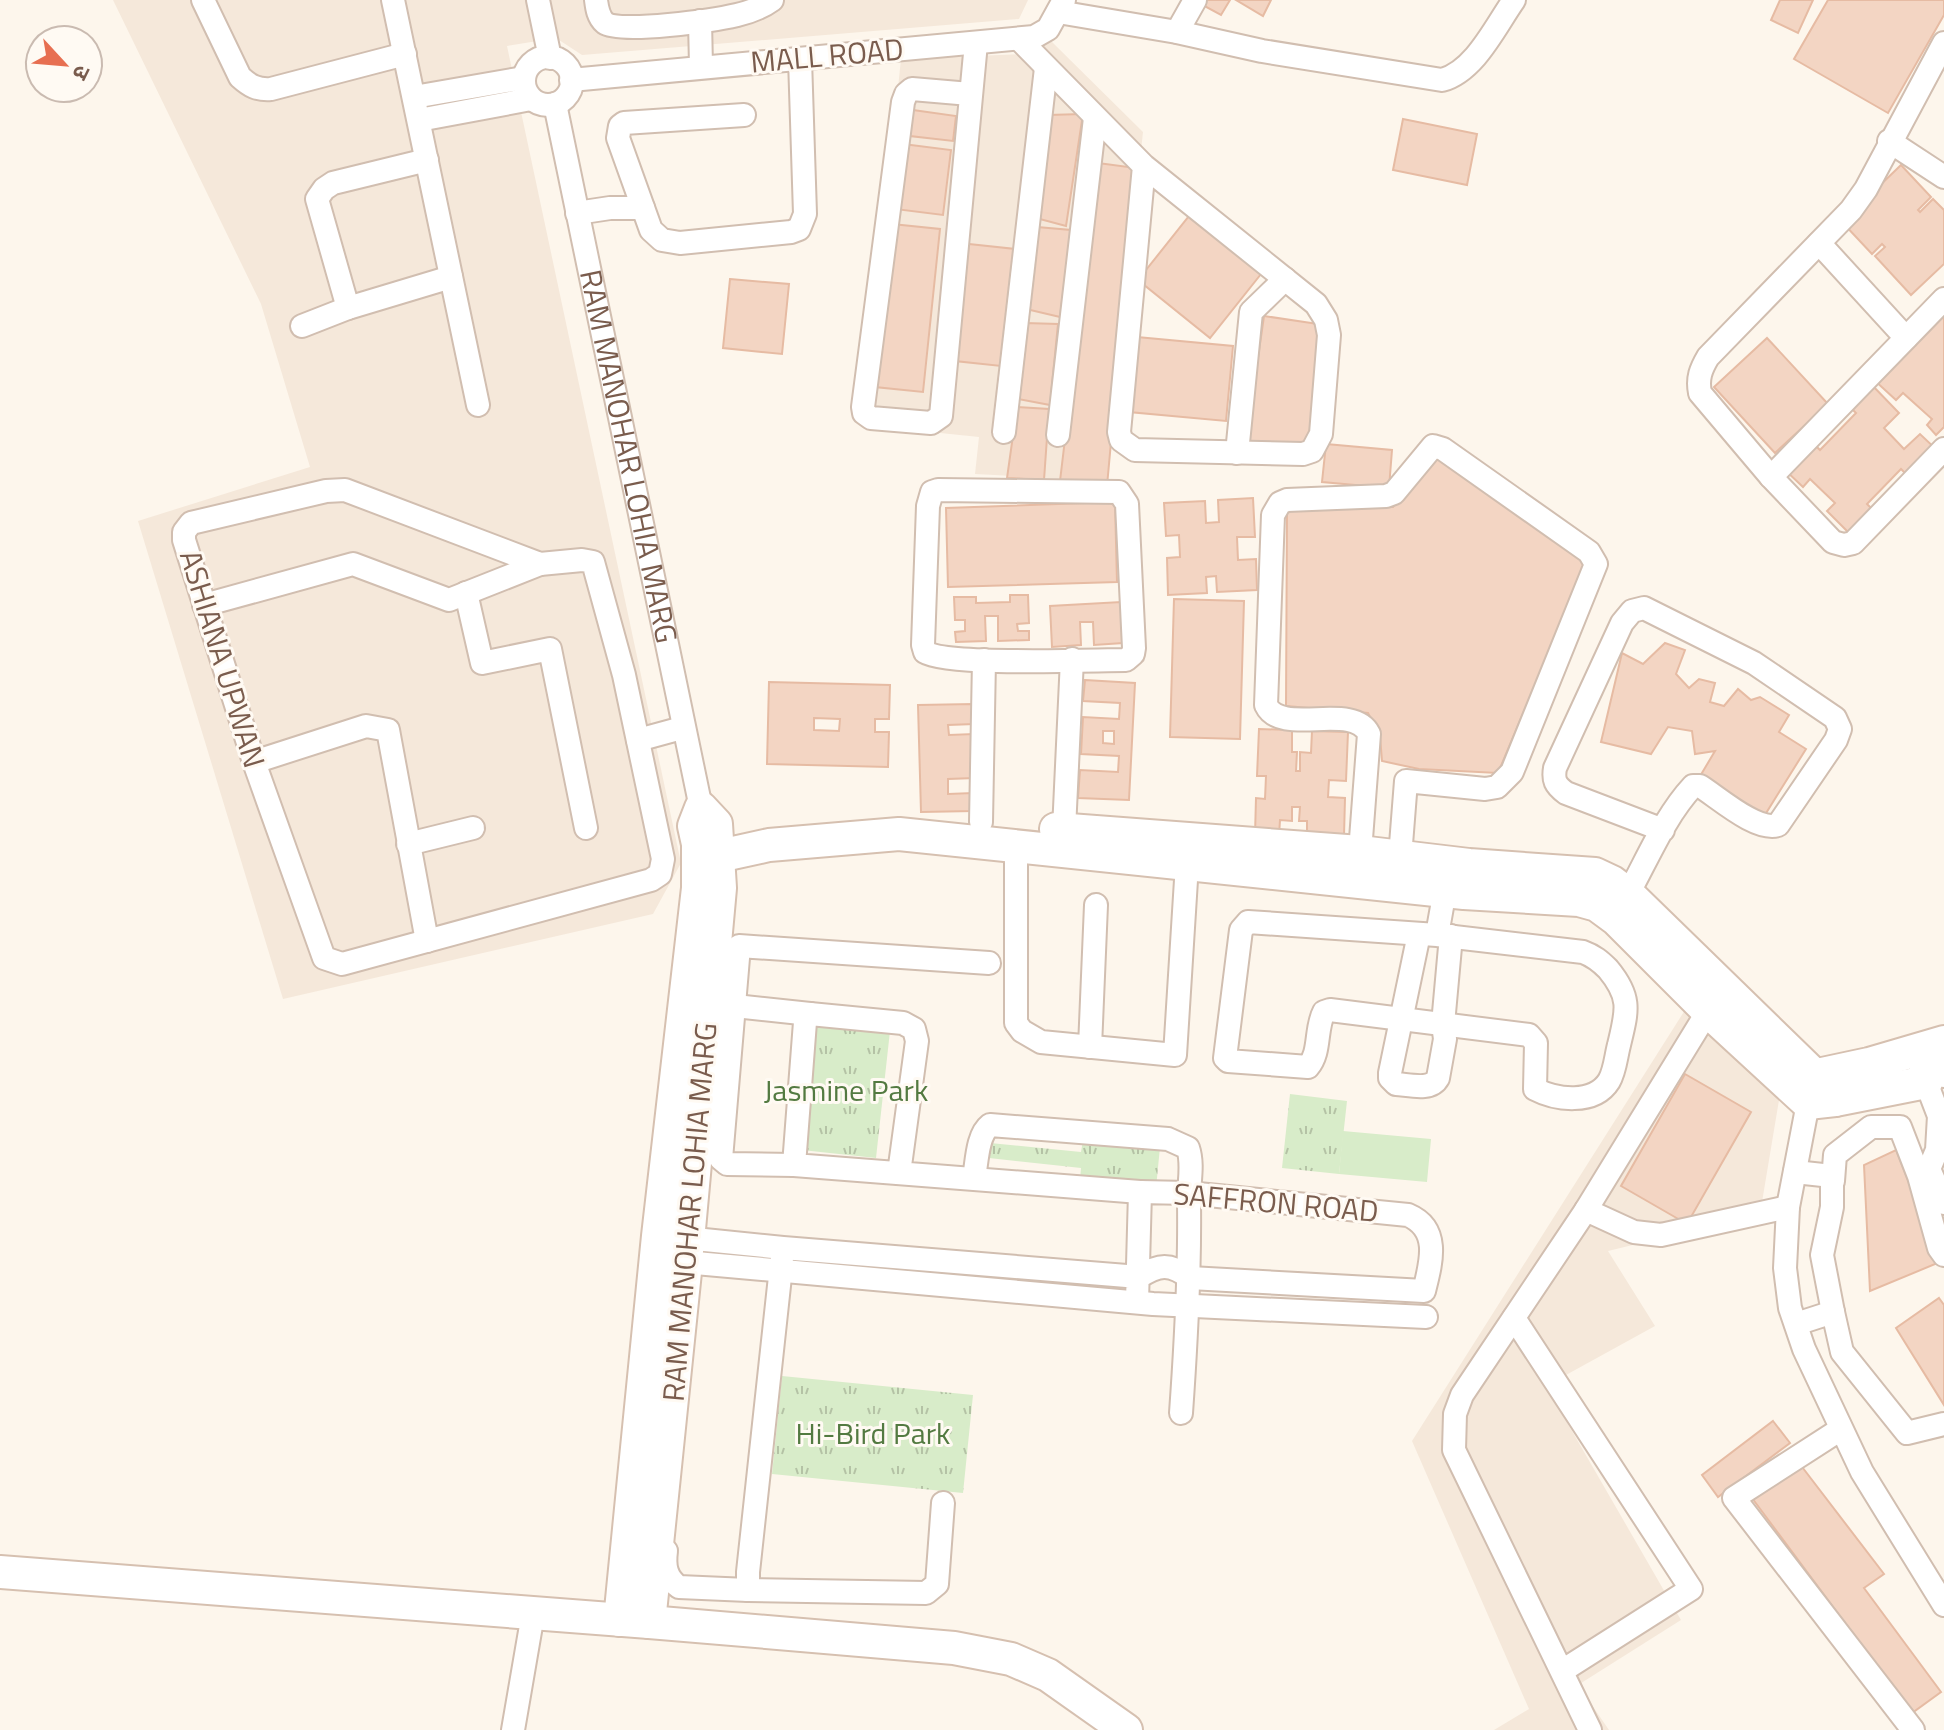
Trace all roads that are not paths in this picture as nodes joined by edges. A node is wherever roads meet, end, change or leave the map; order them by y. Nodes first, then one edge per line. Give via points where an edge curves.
1 (203, 0) edge
2 (393, 0) edge
3 (538, 0) edge
4 (596, 0) edge
5 (772, 0) edge
6 (1195, 0) edge
7 (1514, 0) edge
8 (1061, 6) edge
9 (700, 21) junction
10 (1177, 32) junction
11 (1019, 39) junction
12 (976, 43) junction
13 (1944, 43) edge
14 (405, 54) junction
15 (550, 58) junction
16 (800, 59) junction
17 (701, 66) junction
18 (1046, 68) junction
19 (571, 80) junction
20 (528, 88) junction
21 (970, 94) junction
22 (414, 97) junction
23 (555, 104) junction
24 (744, 115) dead end
25 (1095, 118) junction
26 (419, 120) junction
27 (1889, 141) junction
28 (427, 160) junction
29 (1144, 166) junction
30 (1944, 177) edge
31 (643, 208) junction
32 (577, 213) junction
33 (1819, 243) junction
34 (451, 277) junction
35 (1285, 279) junction
36 (1944, 299) edge
37 (348, 308) junction
38 (302, 326) dead end
39 (1906, 338) junction
40 (478, 405) dead end
41 (1004, 432) dead end
42 (1058, 435) dead end
43 (1944, 449) edge
44 (1237, 453) junction
45 (1771, 477) junction
46 (540, 564) junction
47 (466, 593) junction
48 (204, 605) junction
49 (1072, 659) junction
50 (984, 660) junction
51 (682, 728) junction
52 (638, 740) junction
53 (254, 762) junction
54 (701, 808) joint
55 (981, 822) junction
56 (473, 828) dead end
57 (586, 828) dead end
58 (1064, 830) junction
59 (1663, 830) junction
60 (1098, 843) junction
61 (408, 844) junction
62 (1016, 846) junction
63 (708, 850) junction
64 (1378, 861) junction
65 (1187, 864) junction
66 (1445, 890) junction
67 (1628, 894) junction
68 (1096, 905) dead end
69 (1436, 935) junction
70 (427, 941) junction
71 (989, 963) dead end
72 (735, 1006) junction
73 (1708, 1011) junction
74 (810, 1014) junction
75 (1403, 1020) junction
76 (1443, 1024) junction
77 (1090, 1047) junction
78 (1934, 1062) edge
79 (1812, 1090) junction
80 (794, 1165) junction
81 (1795, 1172) junction
82 (899, 1173) junction
83 (974, 1178) junction
84 (1833, 1181) junction
85 (1140, 1192) junction
86 (1188, 1193) junction
87 (1944, 1203) edge
88 (1788, 1207) junction
89 (1586, 1210) junction
90 (783, 1248) junction
91 (672, 1249) junction
92 (1944, 1255) edge
93 (895, 1256) junction
94 (781, 1271) junction
95 (1139, 1277) junction
96 (1190, 1278) junction
97 (893, 1281) junction
98 (698, 1301) dead end
99 (1137, 1302) junction
100 (1189, 1306) junction
101 (1833, 1312) junction
102 (1426, 1317) dead end
103 (1514, 1318) junction
104 (1796, 1324) junction
105 (1181, 1413) dead end
106 (1944, 1424) edge
107 (1841, 1429) junction
108 (943, 1503) dead end
109 (0, 1572) edge
110 (748, 1590) junction
111 (1944, 1605) edge
112 (533, 1614) junction
113 (634, 1621) junction
114 (1562, 1671) junction
115 (513, 1730) edge
116 (1126, 1730) edge
117 (1590, 1730) edge
118 (1913, 1730) edge

1 - 14 street via 240,77 260,89
2 - 14 street
3 - 15 street
4 - 9 street via 599,15 615,27
5 - 9 street via 737,15
6 - 10 street
7 - 10 street via 1473,59 1456,76 1442,80
8 - 10 street
8 - 11 street, MALL ROAD via 1048,29
9 - 17 street
11 - 12 street, MALL ROAD
11 - 18 street
12 - 16 street, MALL ROAD
12 - 21 street
13 - 27 street
14 - 22 street
15 - 19 street via 567,67
15 - 20 street via 532,64
16 - 17 street, MALL ROAD
16 - 31 street via 805,214 799,229 670,243 656,236
17 - 19 street, MALL ROAD
18 - 25 street
18 - 41 street
19 - 23 street via 567,94
20 - 22 street
20 - 23 street via 543,104
20 - 26 street
21 - 21 street via 941,416 931,423 871,418 863,407 903,102 912,89
22 - 26 street
23 - 32 street, RAM MANOHAR LOHIA MARG
24 - 31 street via 620,126 618,138
25 - 29 street
25 - 42 street
26 - 28 street
27 - 30 street
27 - 33 street via 1866,189
28 - 34 street
28 - 37 street via 333,183 317,199
29 - 35 street
29 - 44 street via 1121,440 1135,450
31 - 32 street
32 - 51 street, RAM MANOHAR LOHIA MARG
33 - 39 street
33 - 45 street via 1708,357 1698,382 1700,393
34 - 37 street
34 - 40 street
35 - 44 street via 1251,312
35 - 44 street via 1316,304 1326,320 1321,434 1312,451 1303,454
36 - 39 street
37 - 38 street
39 - 45 street
43 - 45 street via 1853,543 1844,545 1833,542
46 - 47 street
46 - 48 street, ASHIANA UPWAN via 351,492 333,490 191,523 184,540
46 - 52 street, ASHIANA UPWAN via 589,559 596,567
47 - 48 street via 449,600 353,564
47 - 57 street via 482,663 550,649
48 - 53 street, ASHIANA UPWAN
49 - 50 street
49 - 50 street via 1126,660 1133,654 1125,497 1112,490 938,490 928,499 923,645 930,655
49 - 58 street
50 - 55 street
51 - 52 street
51 - 54 street, RAM MANOHAR LOHIA MARG
52 - 70 street, ASHIANA UPWAN via 663,859 660,874
53 - 61 street via 366,726 388,730
53 - 70 street, ASHIANA UPWAN via 324,958 342,964
54 - 63 street, RAM MANOHAR LOHIA MARG via 694,826
55 - 58 street
55 - 63 street via 897,815 768,830
56 - 61 street
58 - 60 street
59 - 59 street via 1693,786 1757,824 1778,825 1840,729 1835,718 1754,663 1644,608 1632,611 1622,623 1553,778 1566,793
59 - 67 street
60 - 62 street
60 - 64 street
60 - 65 street
61 - 70 street
62 - 63 street via 899,834
62 - 77 street via 1016,1023 1041,1042
63 - 91 street, RAM MANOHAR LOHIA MARG via 698,888
64 - 64 street via 1366,727 1354,721 1280,717 1266,705 1273,515 1287,500 1394,493 1428,450 1438,447 1589,552 1596,564 1506,781 1485,789 1406,781
64 - 65 street
64 - 66 street
64 - 67 street via 1578,871 1604,878
65 - 77 street via 1175,1055
66 - 69 street
66 - 73 street via 1597,905
67 - 79 street
68 - 77 street
69 - 75 street
69 - 75 street via 1248,922 1241,930 1224,1056 1228,1061 1308,1067 1321,1018 1330,1010
69 - 76 street
69 - 76 street via 1592,955 1626,996 1611,1078 1589,1097 1574,1099 1535,1089 1536,1043 1529,1035
71 - 72 street via 739,946
72 - 74 street
72 - 80 street via 721,1159 727,1164
73 - 79 street
73 - 89 street
74 - 80 street via 805,1022
74 - 82 street via 903,1023 914,1029 917,1041
75 - 76 street
75 - 76 street via 1390,1073 1396,1084 1435,1084
78 - 79 street
78 - 87 street via 1939,1116 1930,1173
79 - 81 street
80 - 82 street
81 - 84 street via 1832,1176
81 - 88 street
82 - 83 street
83 - 85 street
83 - 86 street via 985,1128 996,1125 1177,1141 1188,1148 1191,1158
84 - 92 street via 1835,1155 1871,1127 1900,1127
84 - 101 street via 1822,1255
85 - 86 street, SAFFRON ROAD
85 - 95 street, SAFFRON ROAD
86 - 96 street
86 - 96 street, SAFFRON ROAD via 1408,1215 1431,1235 1424,1291
88 - 89 street via 1661,1235 1634,1232
88 - 104 street via 1785,1268
89 - 103 street
90 - 91 street
90 - 93 street
90 - 94 street
91 - 94 street
91 - 113 street, RAM MANOHAR LOHIA MARG
93 - 95 street
93 - 97 street
94 - 97 street
94 - 110 street
95 - 96 street via 1165,1266
95 - 99 street, SAFFRON ROAD
96 - 100 street
97 - 99 street
98 - 110 street via 666,1570 679,1587
99 - 100 street
100 - 102 street
100 - 105 street
101 - 104 street
101 - 106 street via 1842,1352 1907,1433
103 - 114 street via 1462,1395 1455,1414 1454,1450
103 - 114 street via 1691,1589
104 - 107 street
107 - 111 street
107 - 118 street via 1734,1498
108 - 110 street via 937,1584 926,1593
109 - 112 street
112 - 113 street
112 - 115 street
113 - 116 street via 954,1648 1011,1659 1048,1675
114 - 117 street

